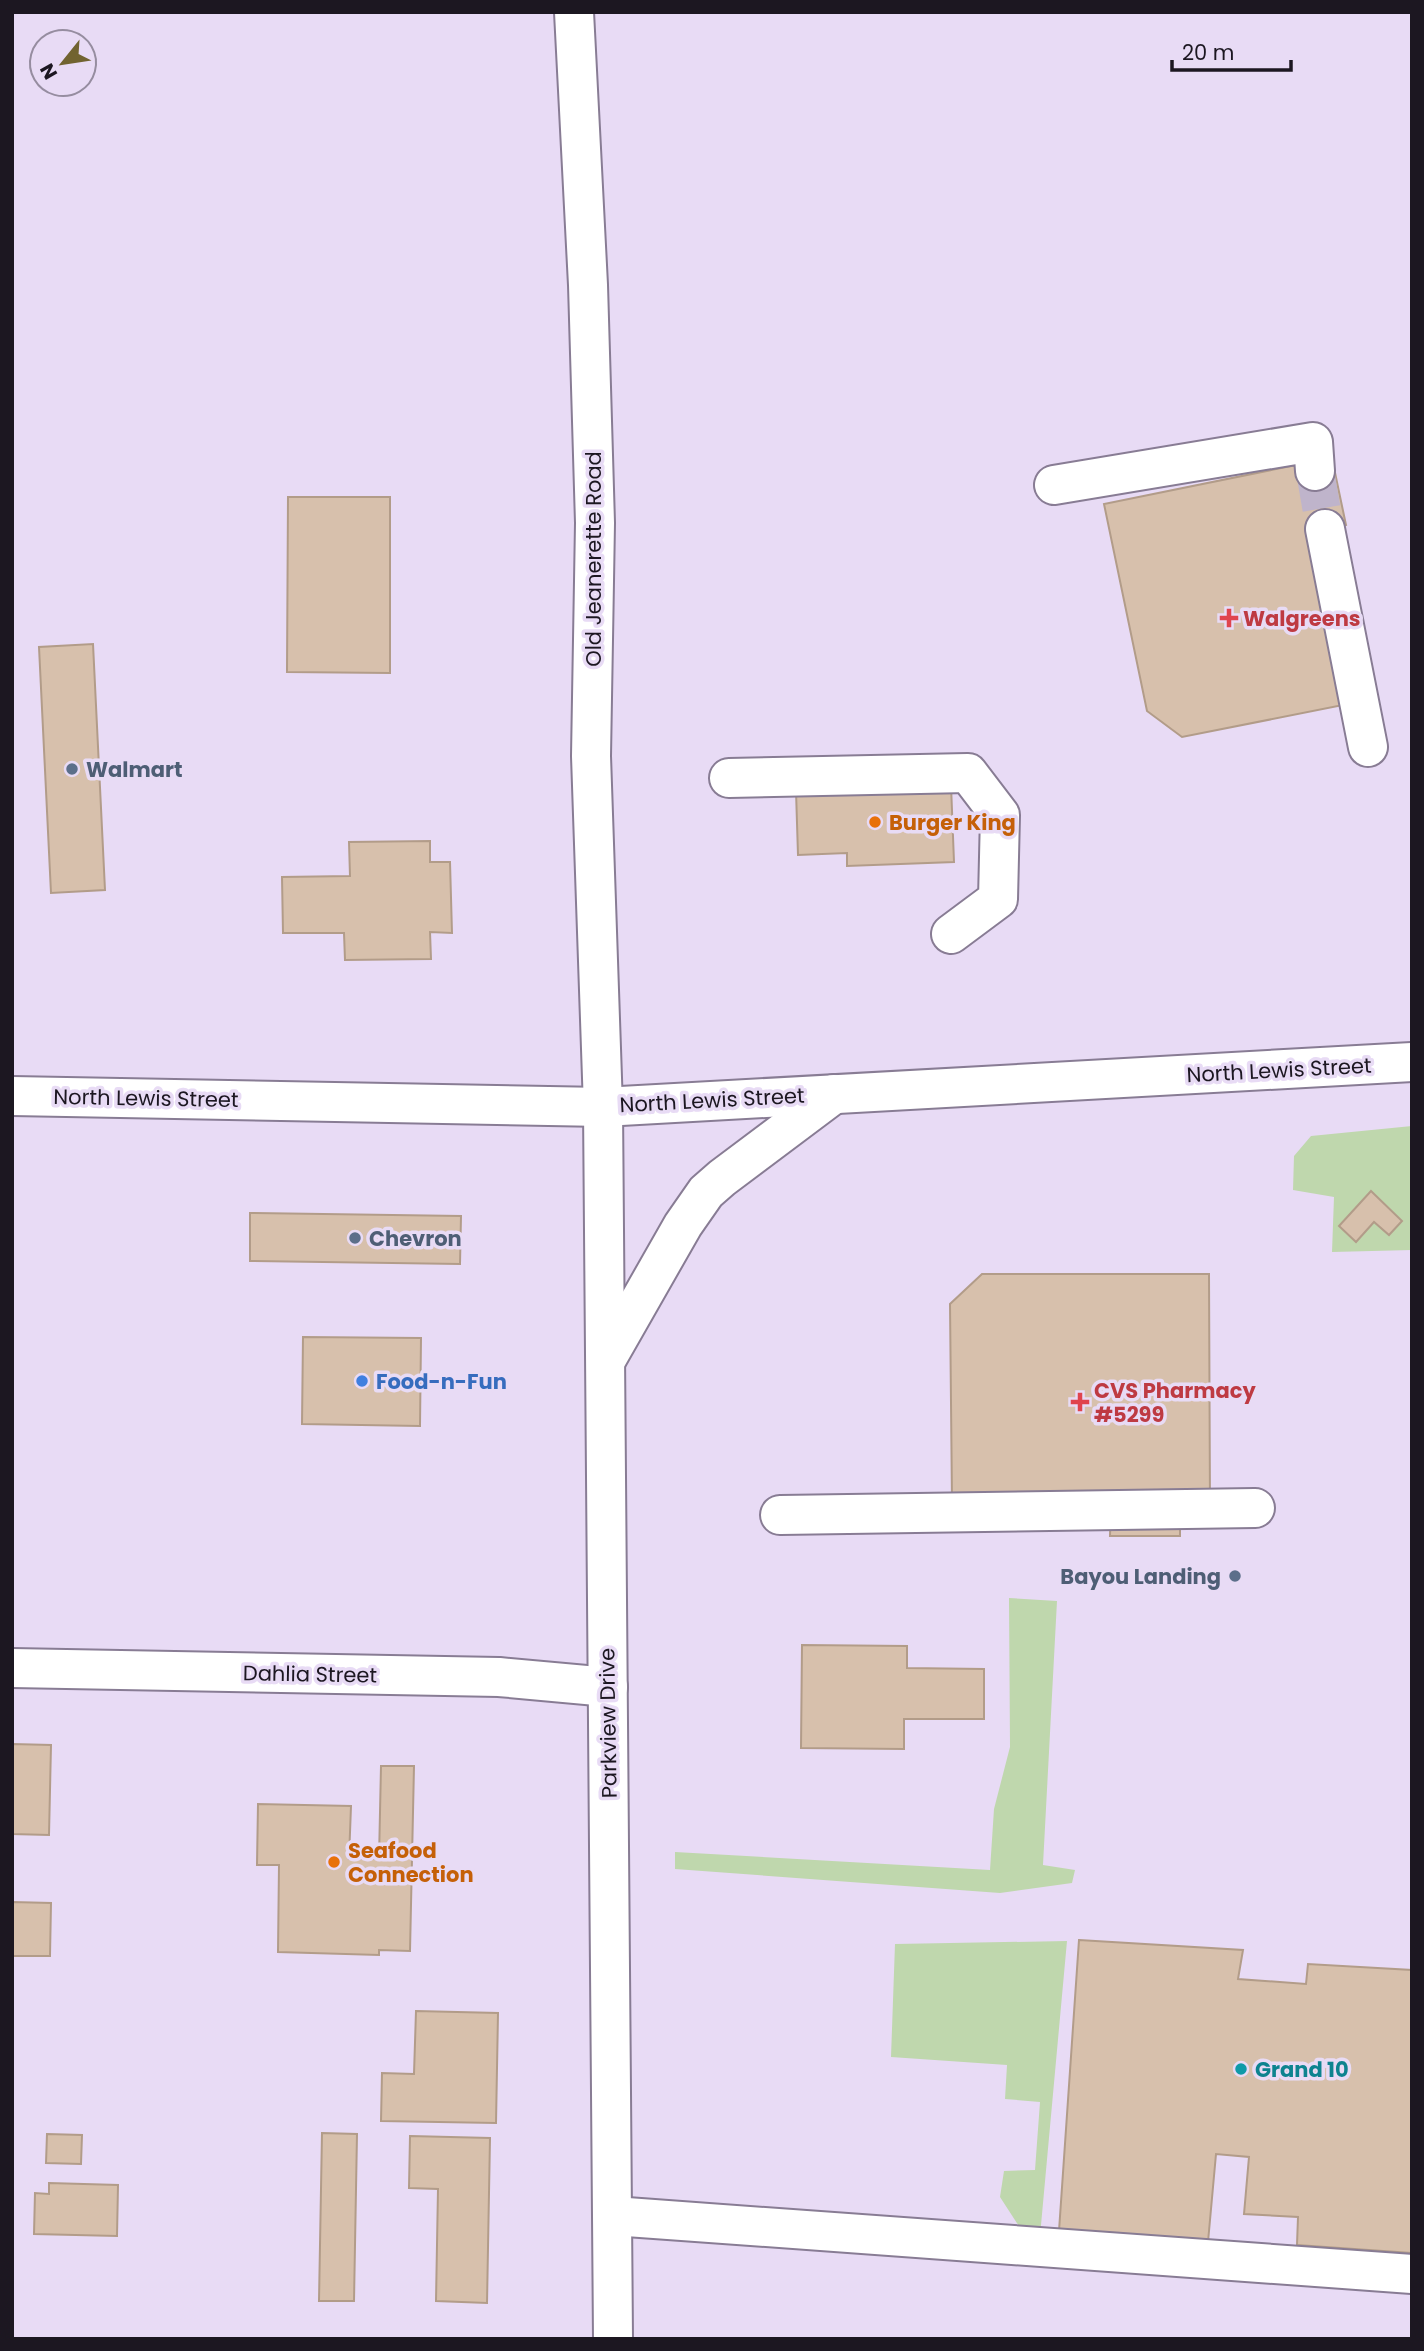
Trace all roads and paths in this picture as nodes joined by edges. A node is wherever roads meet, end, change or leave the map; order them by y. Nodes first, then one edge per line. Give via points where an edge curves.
1 (573, 12) edge
2 (1315, 471) tunnel mouth
3 (1054, 485) dead end
4 (1325, 530) tunnel mouth
5 (1368, 747) dead end
6 (729, 778) dead end
7 (951, 934) dead end
8 (1412, 1062) edge
9 (834, 1094) junction
10 (12, 1096) edge
11 (603, 1107) junction
12 (605, 1361) junction
13 (1255, 1508) dead end
14 (780, 1515) dead end
15 (12, 1668) edge
16 (608, 1686) junction
17 (613, 2216) junction
18 (1412, 2274) edge
19 (613, 2339) edge

1 - 11 main road, Old Jeanerette Road via 594,484 591,756
2 - 3 main road via 1313,442
4 - 5 main road
6 - 7 main road via 968,773 1000,815 998,899
8 - 9 main road, North Lewis Street
9 - 11 main road, North Lewis Street
9 - 12 main road via 706,1192
10 - 11 main road, North Lewis Street
11 - 12 main road, Parkview Drive
12 - 16 main road, Parkview Drive
13 - 14 main road
15 - 16 main road, Dahlia Street via 499,1677
16 - 17 main road, Parkview Drive
17 - 18 main road
17 - 19 main road, Parkview Drive

